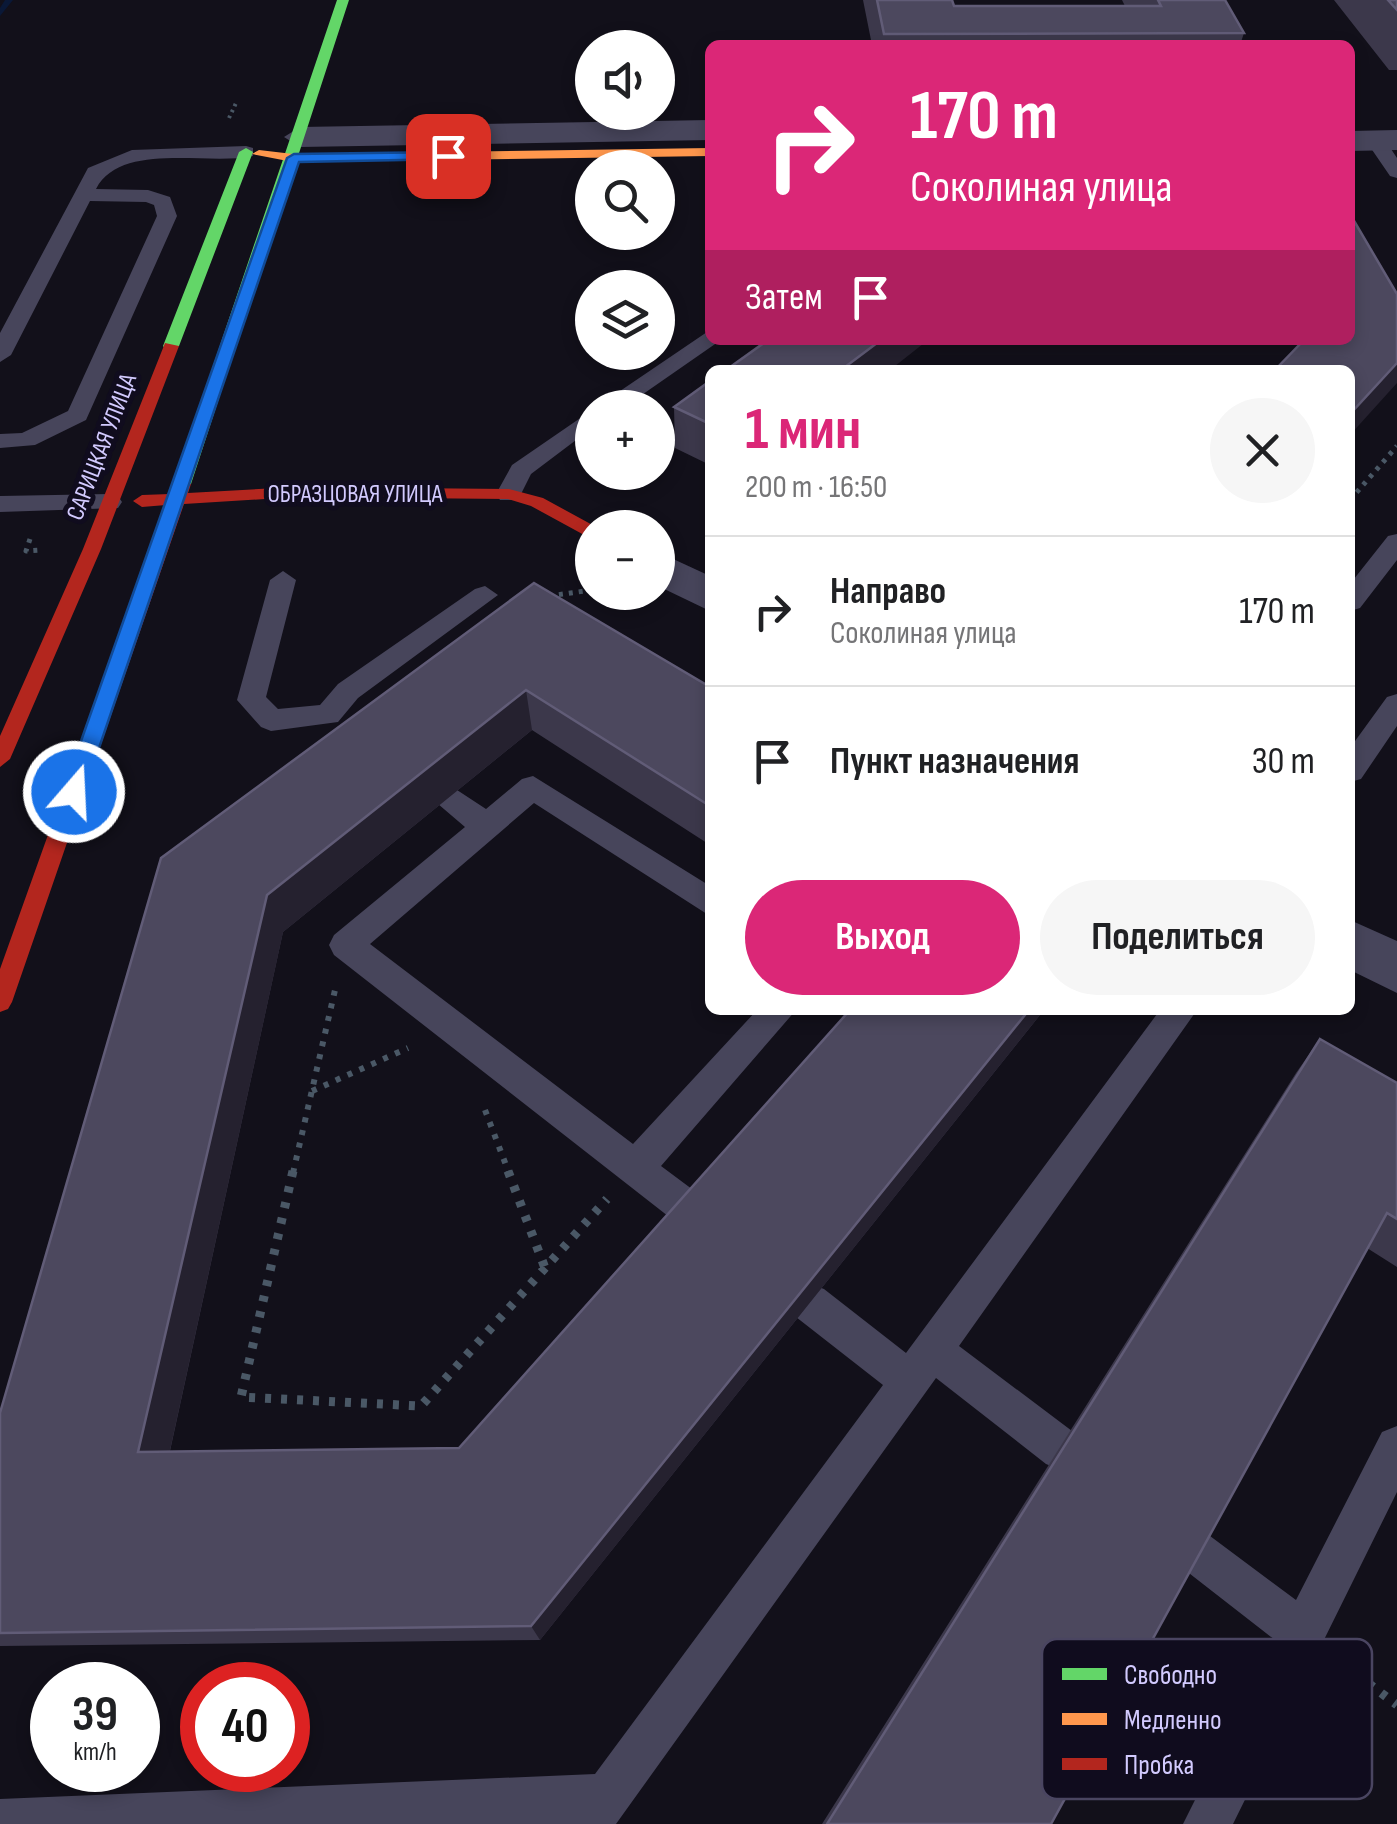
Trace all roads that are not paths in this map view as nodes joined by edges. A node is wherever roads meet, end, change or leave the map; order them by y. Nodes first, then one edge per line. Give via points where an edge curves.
1 (342, 0) edge
2 (705, 130) edge
3 (1372, 130) edge
4 (297, 147) junction
5 (246, 152) junction
6 (705, 152) edge
7 (1397, 172) edge
8 (82, 196) junction
9 (705, 340) edge
10 (0, 355) edge
11 (633, 390) edge
12 (575, 430) edge
13 (0, 441) edge
14 (509, 494) junction
15 (177, 500) junction
16 (109, 502) junction
17 (0, 504) edge
18 (575, 523) edge
19 (1397, 542) edge
20 (675, 576) edge
21 (283, 580) dead end
22 (705, 593) edge
23 (1355, 596) edge
24 (475, 602) road end
25 (1397, 704) edge
26 (328, 715) junction
27 (359, 736) edge
28 (0, 759) edge
29 (1355, 761) edge
30 (446, 798) edge
31 (486, 826) junction
32 (705, 900) edge
33 (1355, 946) edge
34 (1397, 968) edge
35 (0, 1002) edge
36 (775, 1015) edge
37 (1176, 1015) edge
38 (635, 1168) junction
39 (695, 1214) edge
40 (810, 1303) edge
41 (920, 1365) junction
42 (1397, 1447) edge
43 (1062, 1449) edge
44 (1190, 1548) edge
45 (1302, 1634) junction
46 (1300, 1639) edge
47 (1220, 1799) edge
48 (597, 1811) edge
49 (337, 1818) edge
50 (84, 1822) edge
51 (0, 1823) edge
52 (1207, 1824) edge

1 - 4 street
2 - 4 street
3 - 7 lane
4 - 5 street
4 - 6 street
4 - 15 street
5 - 8 lane via 132,156 94,172
5 - 16 street, САРИЦКАЯ УЛИЦА
8 - 10 lane
8 - 13 lane via 148,196 163,201 167,216 78,415 26,440
9 - 11 lane
12 - 14 lane via 522,470
14 - 15 street, ОБРАЗЦОВАЯ УЛИЦА via 296,492
14 - 18 street, ОБРАЗЦОВАЯ УЛИЦА
15 - 16 street, ОБРАЗЦОВАЯ УЛИЦА
15 - 35 street
16 - 17 lane
16 - 28 street, САРИЦКАЯ УЛИЦА
19 - 23 lane
20 - 22 street
21 - 26 lane via 252,700 271,720
24 - 26 lane via 348,690
25 - 29 lane
26 - 27 lane
30 - 31 lane
31 - 32 lane via 533,787
31 - 38 lane via 346,945
33 - 34 street
36 - 38 lane
37 - 41 lane
38 - 39 lane
40 - 41 lane
41 - 43 lane
41 - 48 lane
42 - 45 lane
44 - 45 lane
45 - 46 lane
47 - 52 lane
48 - 49 lane
49 - 50 lane
50 - 51 lane

